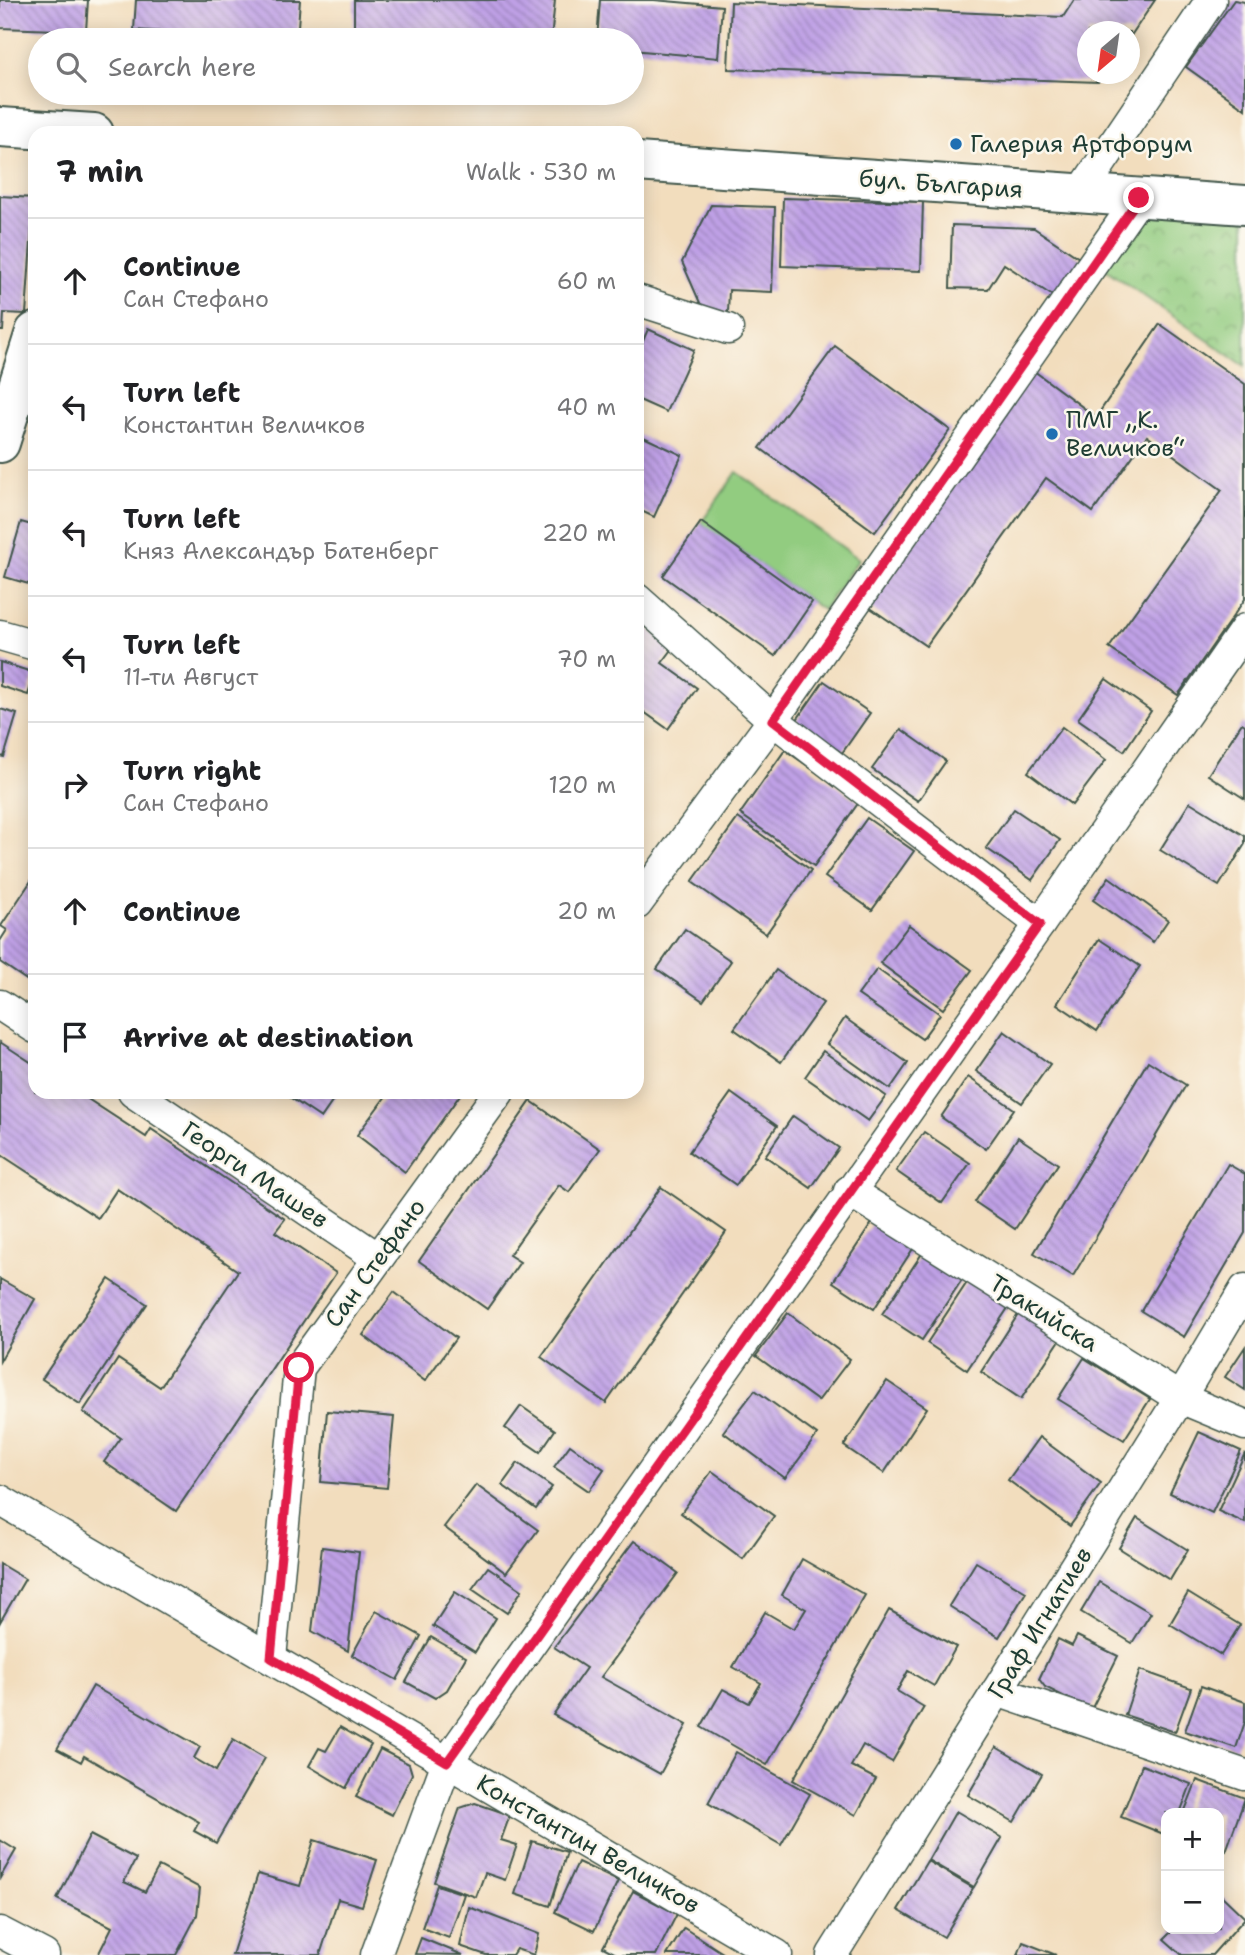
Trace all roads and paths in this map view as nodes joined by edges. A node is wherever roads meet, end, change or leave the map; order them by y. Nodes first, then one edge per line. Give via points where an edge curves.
1 (1211, 0) edge
2 (0, 127) edge
3 (28, 129) edge
4 (644, 163) edge
5 (1080, 194) junction
6 (1139, 198) junction
7 (1245, 205) edge
8 (644, 302) edge
9 (728, 328) dead end
10 (28, 354) edge
11 (0, 443) edge
12 (644, 605) edge
13 (1245, 629) edge
14 (0, 635) edge
15 (28, 643) edge
16 (773, 720) junction
17 (644, 895) edge
18 (1040, 924) junction
19 (0, 1005) edge
20 (28, 1023) edge
21 (494, 1099) edge
22 (168, 1101) edge
23 (849, 1191) junction
24 (377, 1258) junction
25 (1245, 1289) edge
26 (1180, 1398) junction
27 (1245, 1425) edge
28 (0, 1500) edge
29 (271, 1658) junction
30 (997, 1691) junction
31 (447, 1762) junction
32 (1245, 1775) edge
33 (0, 1932) edge
34 (44, 1955) edge
35 (376, 1955) edge
36 (777, 1955) edge
37 (832, 1955) edge

1 - 5 street
2 - 3 street
4 - 5 street, бул. България
5 - 6 street, бул. България
6 - 7 street, бул. България
6 - 16 street
8 - 9 street
10 - 11 street
12 - 16 street
13 - 18 street
14 - 15 street
16 - 17 street
16 - 18 street
18 - 23 street
19 - 20 street
21 - 24 street, Сан Стефано
22 - 24 street, Георги Машев
23 - 26 street, Тракийска
23 - 31 street
24 - 29 street, Сан Стефано via 299,1368
25 - 26 street, Граф Игнатиев
26 - 27 street, Тракийска
26 - 30 street, Граф Игнатиев
28 - 29 street, Константин Величков
29 - 31 street, Константин Величков
30 - 32 street
30 - 37 street, Граф Игнатиев
31 - 35 street
31 - 36 street, Константин Величков
33 - 34 street

